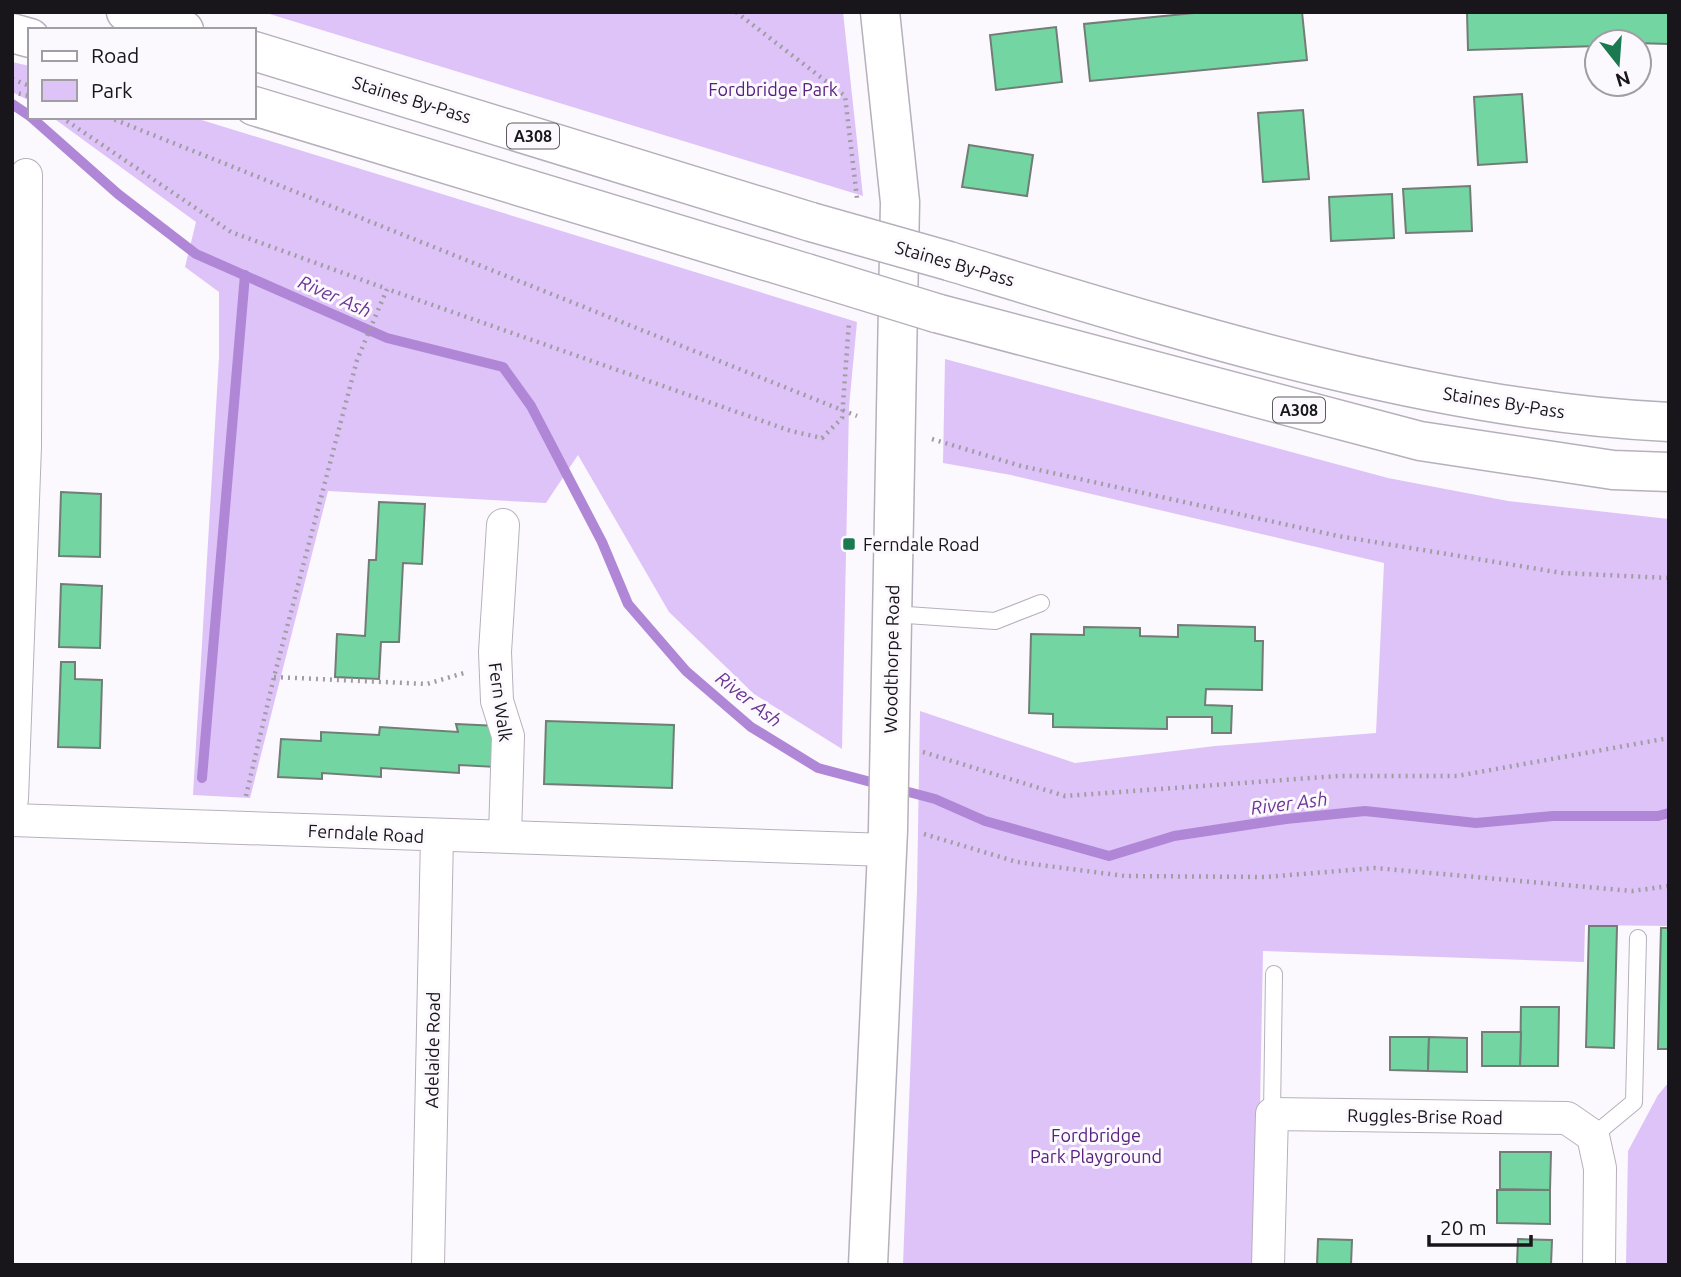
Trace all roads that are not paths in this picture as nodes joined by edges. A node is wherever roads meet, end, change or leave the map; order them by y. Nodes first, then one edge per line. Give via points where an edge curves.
1 (126, 12) edge
2 (880, 12) edge
3 (178, 28) edge
4 (256, 52) edge
5 (256, 107) edge
6 (26, 175) dead end
7 (1669, 422) edge
8 (18, 446) edge
9 (1669, 472) edge
10 (503, 525) dead end
11 (1041, 603) dead end
12 (892, 614) junction
13 (12, 799) edge
14 (888, 800) junction
15 (12, 820) edge
16 (436, 836) junction
17 (505, 836) junction
18 (1638, 938) dead end
19 (1274, 974) dead end
20 (1272, 1114) junction
21 (1593, 1136) junction
22 (428, 1265) edge
23 (868, 1265) edge
24 (1268, 1265) edge
25 (1599, 1265) edge

1 - 3 main road
2 - 12 main road, Woodthorpe Road via 900,202 875,428
4 - 7 main road, Staines By-Pass / A308, bridge via 811,222 1291,359 1456,395
5 - 9 main road, A308, bridge via 936,313 1420,441 1614,470
6 - 8 street
8 - 13 street
10 - 17 street, Fern Walk via 495,652 497,701 508,736
11 - 12 lane via 995,621
12 - 14 main road, Woodthorpe Road
14 - 17 street, Ferndale Road
14 - 23 main road, Woodthorpe Road
15 - 16 street, Ferndale Road
16 - 17 street, Ferndale Road
16 - 22 street, Adelaide Road
18 - 21 lane via 1633,1102
19 - 20 lane
20 - 21 street, Ruggles-Brise Road via 1567,1118
20 - 24 street
21 - 25 street via 1600,1168

